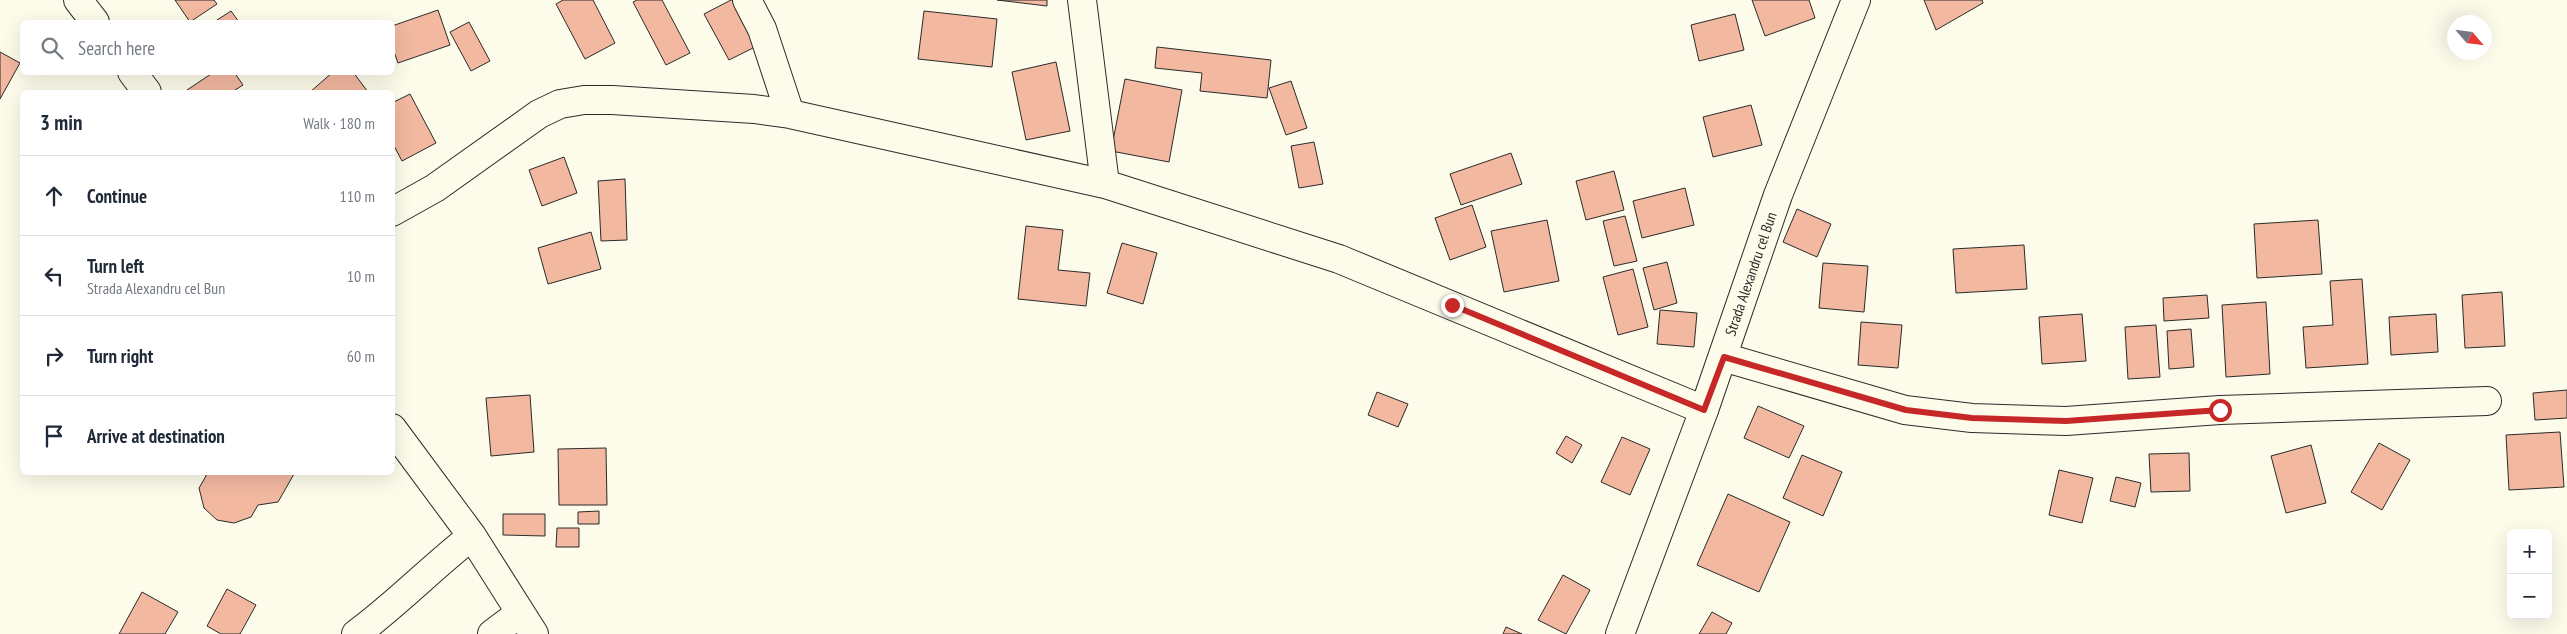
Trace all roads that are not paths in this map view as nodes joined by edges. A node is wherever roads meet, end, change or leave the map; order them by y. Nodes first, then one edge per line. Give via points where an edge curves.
1 (78, 0) edge
2 (747, 0) edge
3 (1082, 0) edge
4 (1856, 0) edge
5 (93, 20) edge
6 (134, 75) edge
7 (146, 90) edge
8 (790, 114) junction
9 (1105, 184) junction
10 (395, 210) edge
11 (1724, 357) junction
12 (2487, 401) dead end
13 (1704, 410) junction
14 (395, 432) edge
15 (472, 536) junction
16 (527, 623) edge
17 (356, 634) edge
18 (492, 634) edge
19 (1620, 634) edge

1 - 5 street
2 - 8 street via 762,29
3 - 9 street
4 - 11 street, Strada Alexandru cel Bun via 1778,195
6 - 7 street
8 - 9 street
8 - 10 street via 612,100 560,104 532,118 435,188
9 - 13 street via 1339,258
11 - 12 street via 1906,410 1972,418 2066,421 2220,410
11 - 13 street, Strada Alexandru cel Bun
13 - 19 street, Strada Alexandru cel Bun
14 - 15 street
15 - 16 street
15 - 17 street via 438,563 396,604
16 - 18 street

